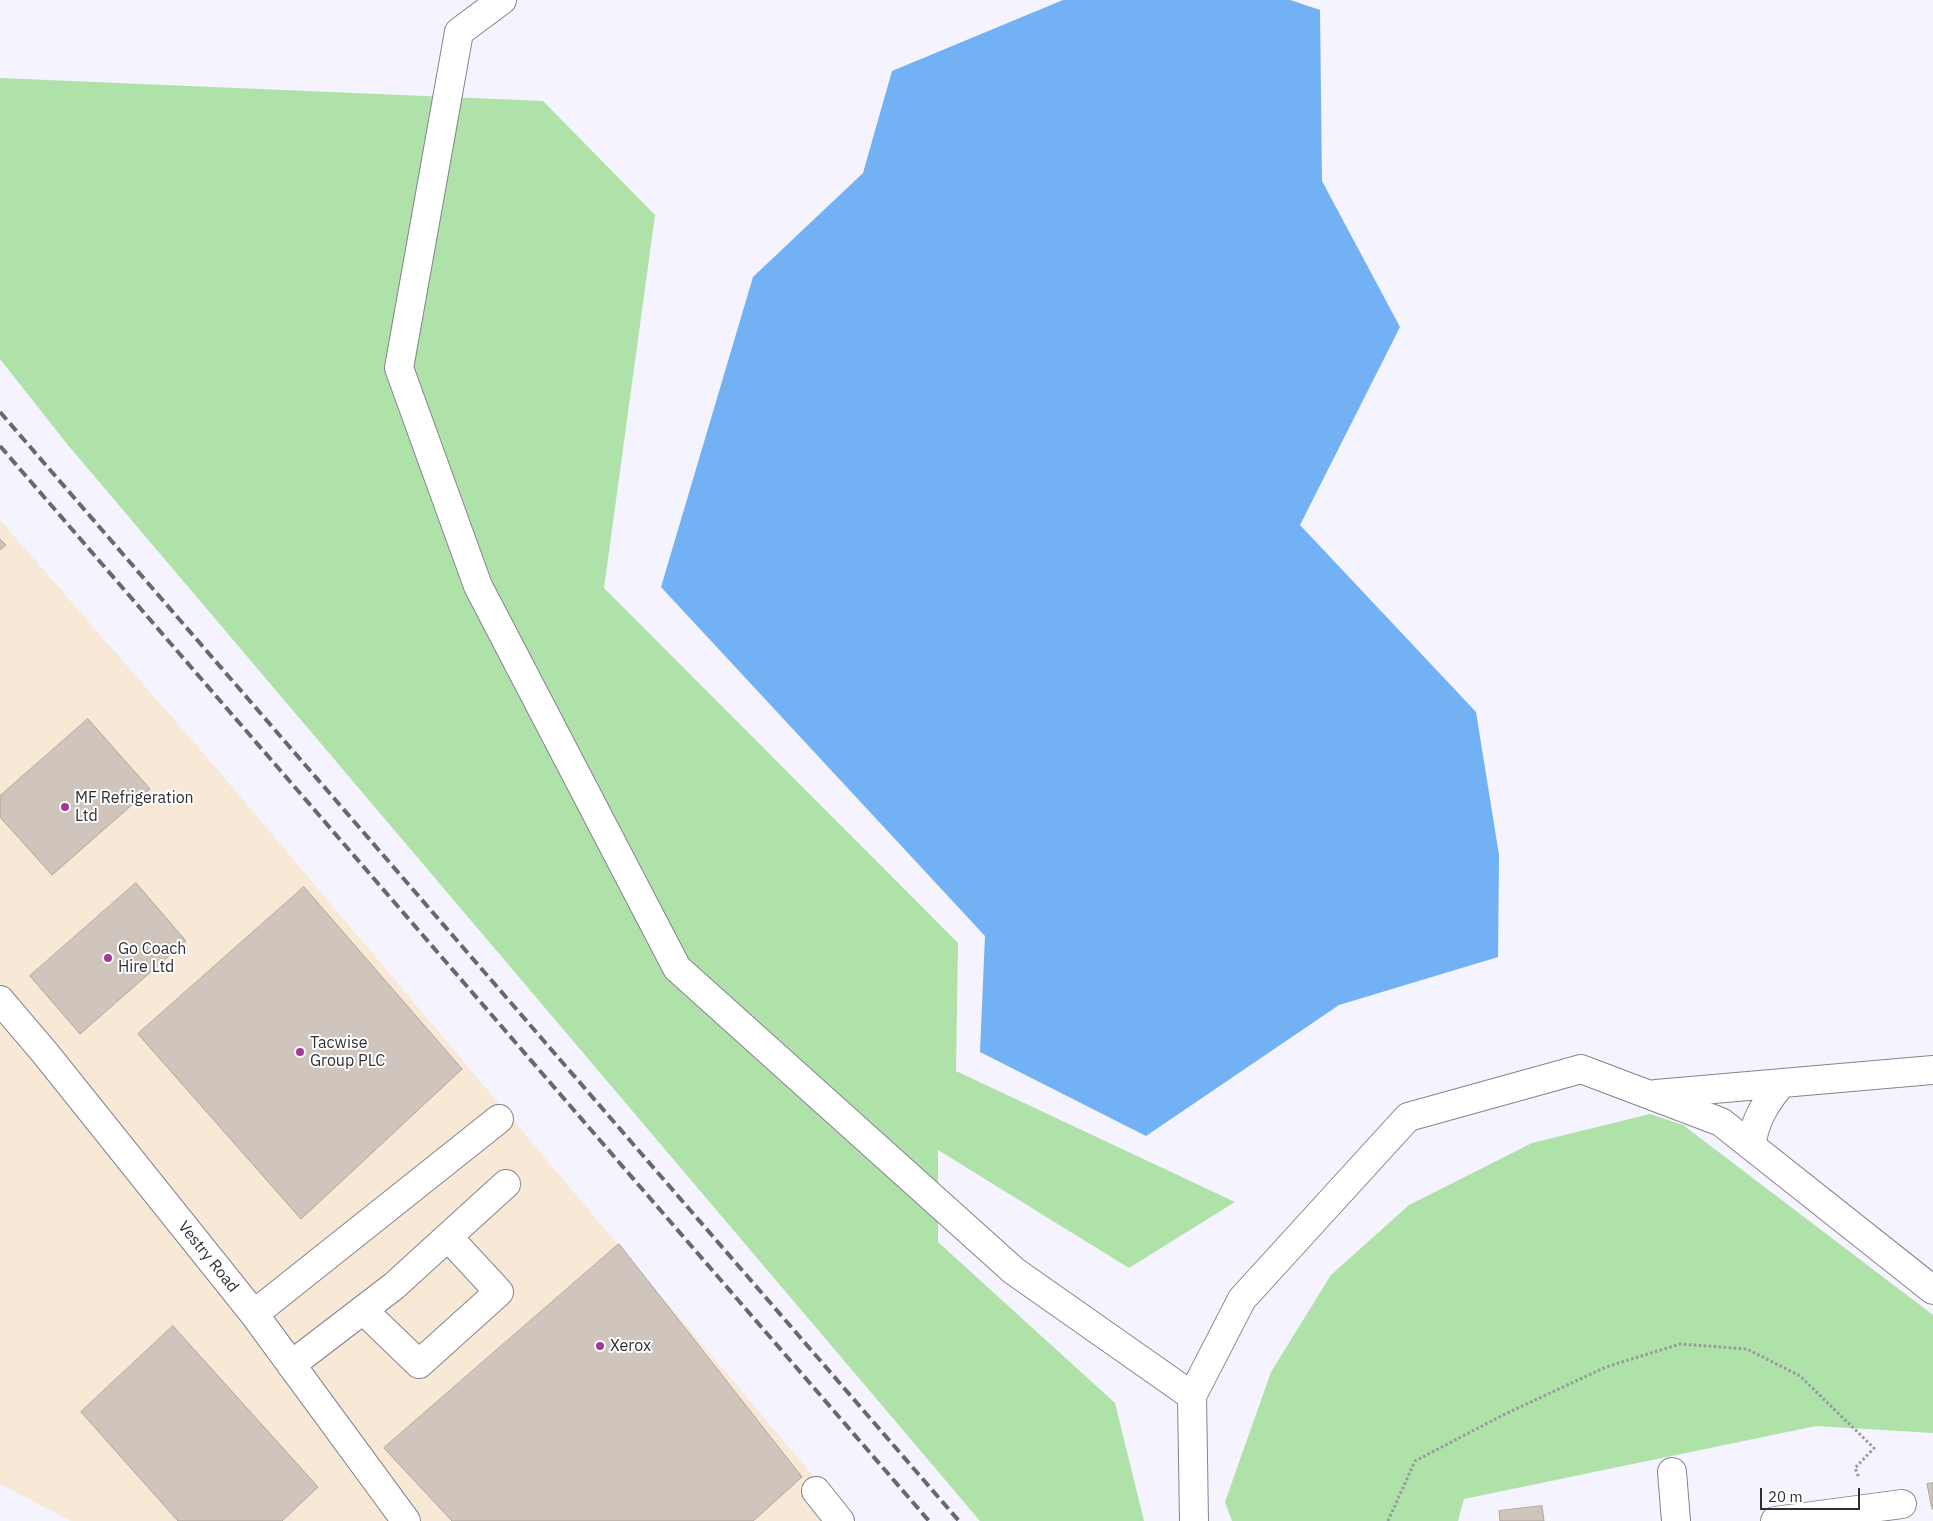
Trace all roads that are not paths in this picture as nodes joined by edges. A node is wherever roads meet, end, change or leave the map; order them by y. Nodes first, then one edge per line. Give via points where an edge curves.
1 (502, 0) edge
2 (0, 1000) edge
3 (1933, 1070) edge
4 (1782, 1083) junction
5 (1650, 1095) junction
6 (499, 1119) dead end
7 (1751, 1146) junction
8 (506, 1184) dead end
9 (448, 1237) junction
10 (1933, 1290) edge
11 (363, 1310) junction
12 (254, 1314) junction
13 (292, 1365) junction
14 (1192, 1396) junction
15 (1672, 1472) dead end
16 (816, 1490) dead end
17 (1902, 1504) dead end
18 (1863, 1516) edge
19 (406, 1521) edge
20 (840, 1521) edge
21 (1194, 1521) edge
22 (1676, 1521) edge
23 (1775, 1521) edge

1 - 14 street via 458,32 399,368 478,586 677,968 1014,1271
2 - 12 street, Vestry Road
3 - 4 street
4 - 5 street
4 - 7 street via 1760,1114
5 - 7 street via 1721,1122
5 - 14 street via 1581,1068 1408,1117 1242,1299
6 - 12 street
7 - 10 street
8 - 9 street
9 - 11 street
9 - 11 street via 499,1292 419,1364
11 - 13 street
12 - 13 street, Vestry Road
13 - 19 street, Vestry Road
14 - 21 street
15 - 22 street
16 - 20 street
17 - 18 street
18 - 23 street

